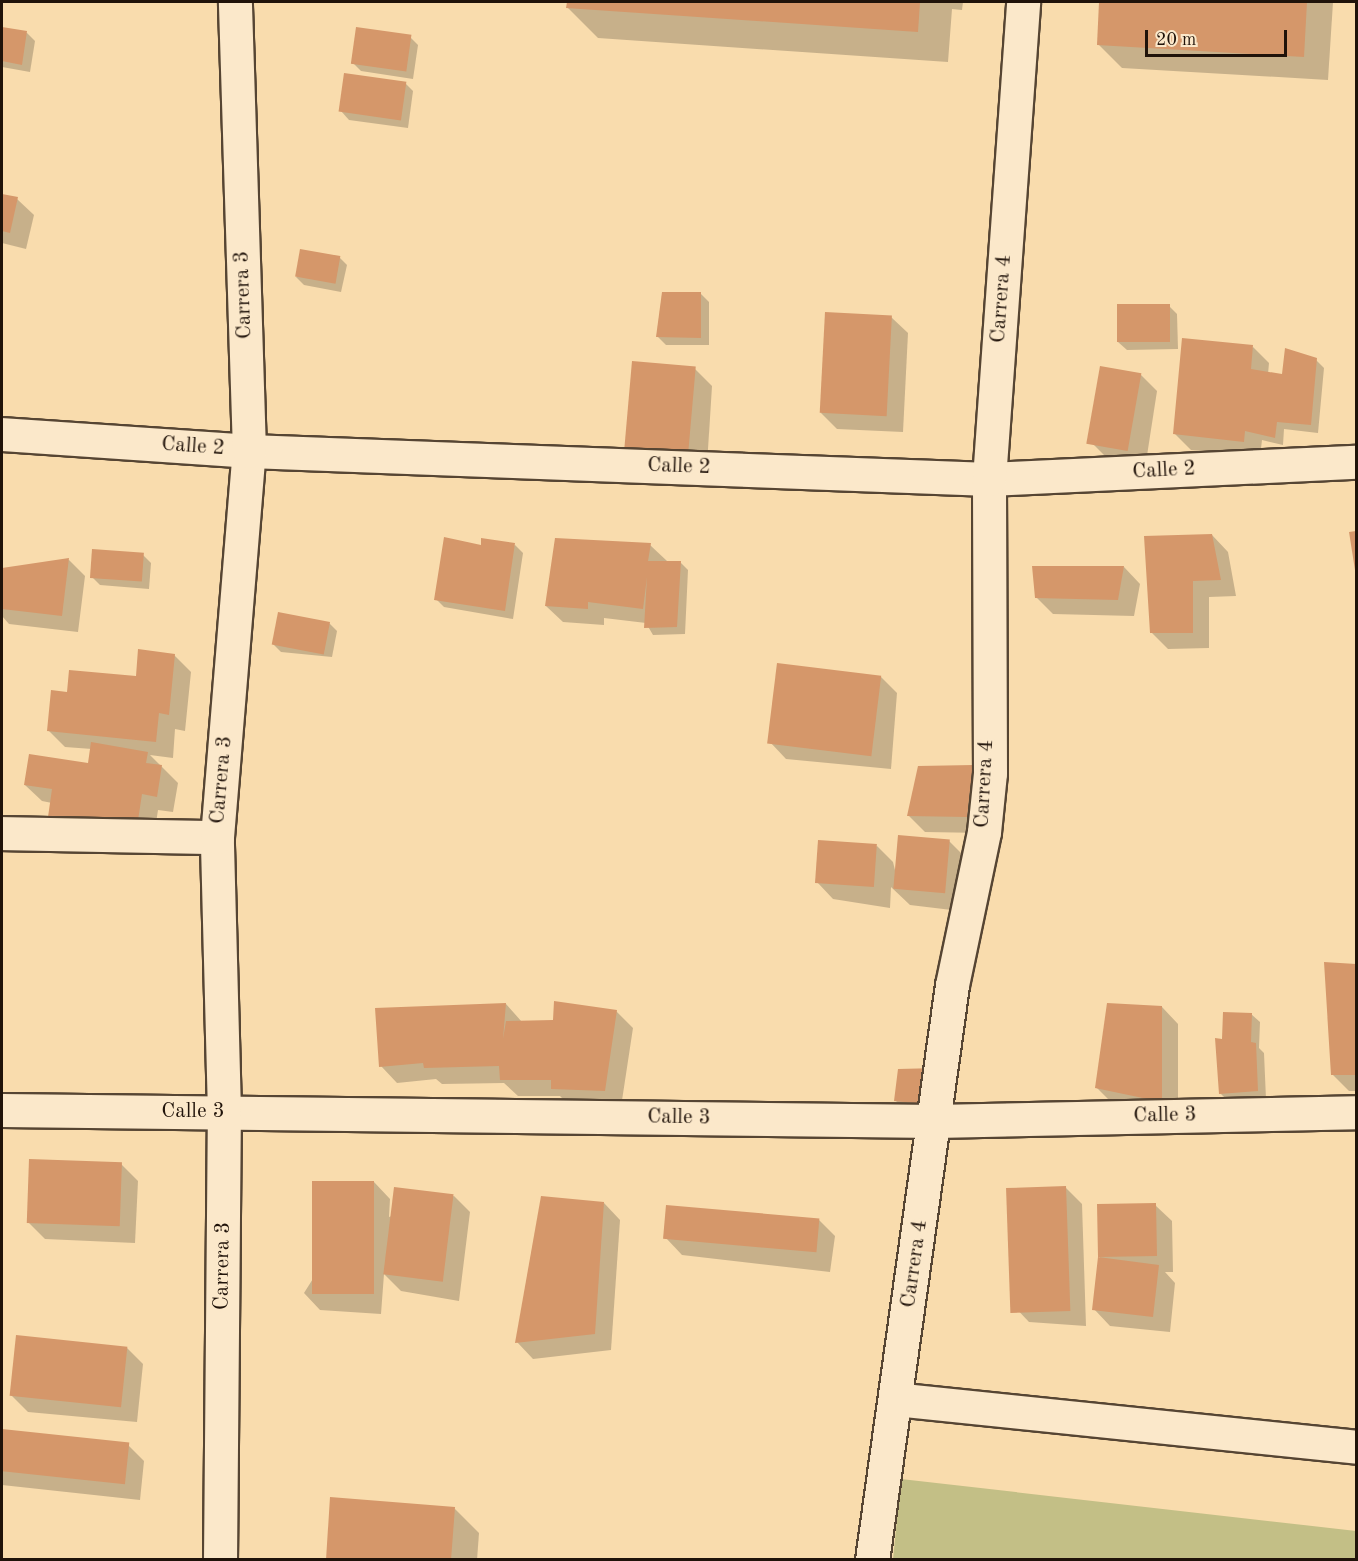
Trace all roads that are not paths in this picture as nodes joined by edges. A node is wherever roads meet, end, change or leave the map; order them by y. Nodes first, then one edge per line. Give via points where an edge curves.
1 (235, 2) edge
2 (1023, 2) edge
3 (2, 434) edge
4 (249, 451) junction
5 (1356, 462) edge
6 (989, 479) junction
7 (2, 833) edge
8 (218, 844) junction
9 (2, 1110) edge
10 (224, 1112) junction
11 (1356, 1112) edge
12 (935, 1121) junction
13 (895, 1399) junction
14 (1356, 1447) edge
15 (220, 1560) edge
16 (872, 1560) edge

1 - 4 street, Carrera 3
2 - 6 street, Carrera 4
3 - 4 street, Calle 2
4 - 6 street, Calle 2
4 - 8 street, Carrera 3
5 - 6 street, Calle 2
6 - 12 street, Carrera 4 via 990,773 984,832 968,893 952,985
7 - 8 street
8 - 10 street, Carrera 3
9 - 10 street, Calle 3
10 - 12 street, Calle 3
10 - 15 street, Carrera 3
11 - 12 street, Calle 3
12 - 13 street, Carrera 4
13 - 14 street
13 - 16 street, Carrera 4

